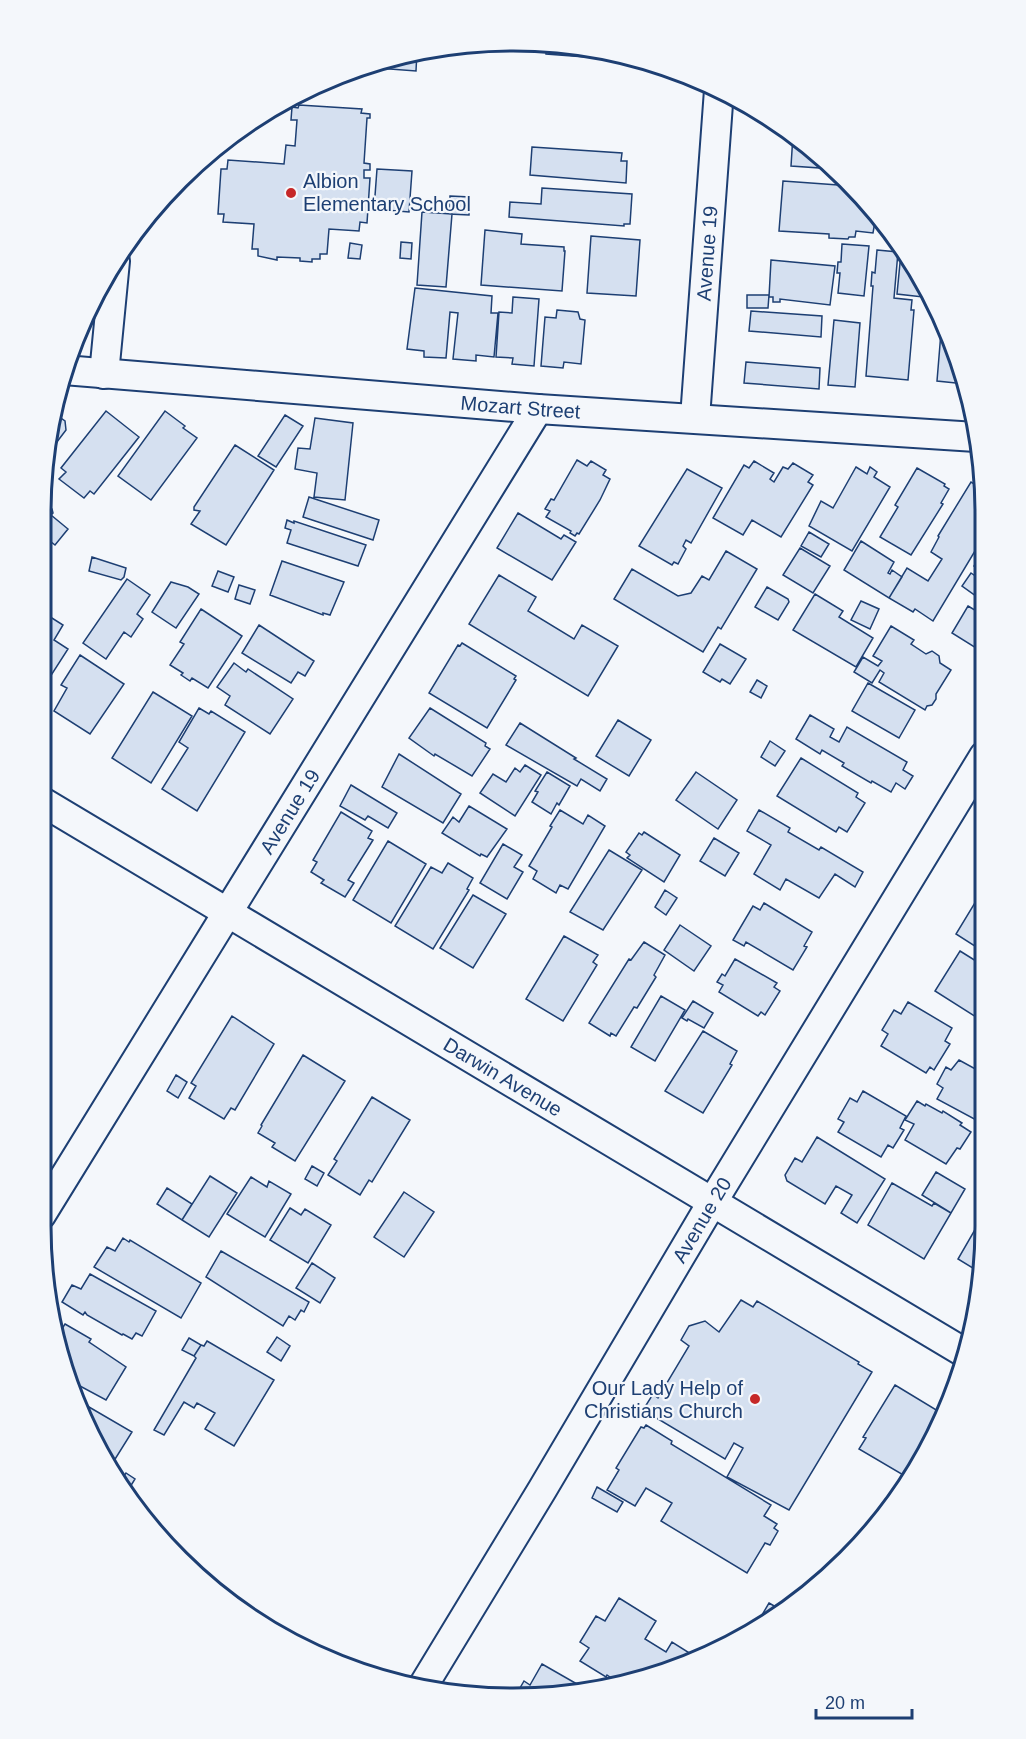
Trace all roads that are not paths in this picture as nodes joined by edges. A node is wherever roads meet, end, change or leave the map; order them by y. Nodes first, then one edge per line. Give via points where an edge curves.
1 (718, 100) edge
2 (113, 282) edge
3 (74, 371) edge
4 (104, 374) junction
5 (538, 409) junction
6 (695, 418) junction
7 (968, 437) edge
8 (975, 771) edge
9 (51, 807) edge
10 (228, 913) junction
11 (51, 1197) edge
12 (713, 1201) junction
13 (958, 1349) edge
14 (427, 1680) edge

1 - 6 street, Avenue 19
2 - 4 street
3 - 4 street, Mozart Street
4 - 5 street, Mozart Street
5 - 6 street, Mozart Street
5 - 10 street, Avenue 19
6 - 7 street, Mozart Street
8 - 12 street, Avenue 20
9 - 10 street, Darwin Avenue
10 - 11 street, Avenue 19
10 - 12 street, Darwin Avenue
12 - 13 street, Darwin Avenue
12 - 14 street, Avenue 20

